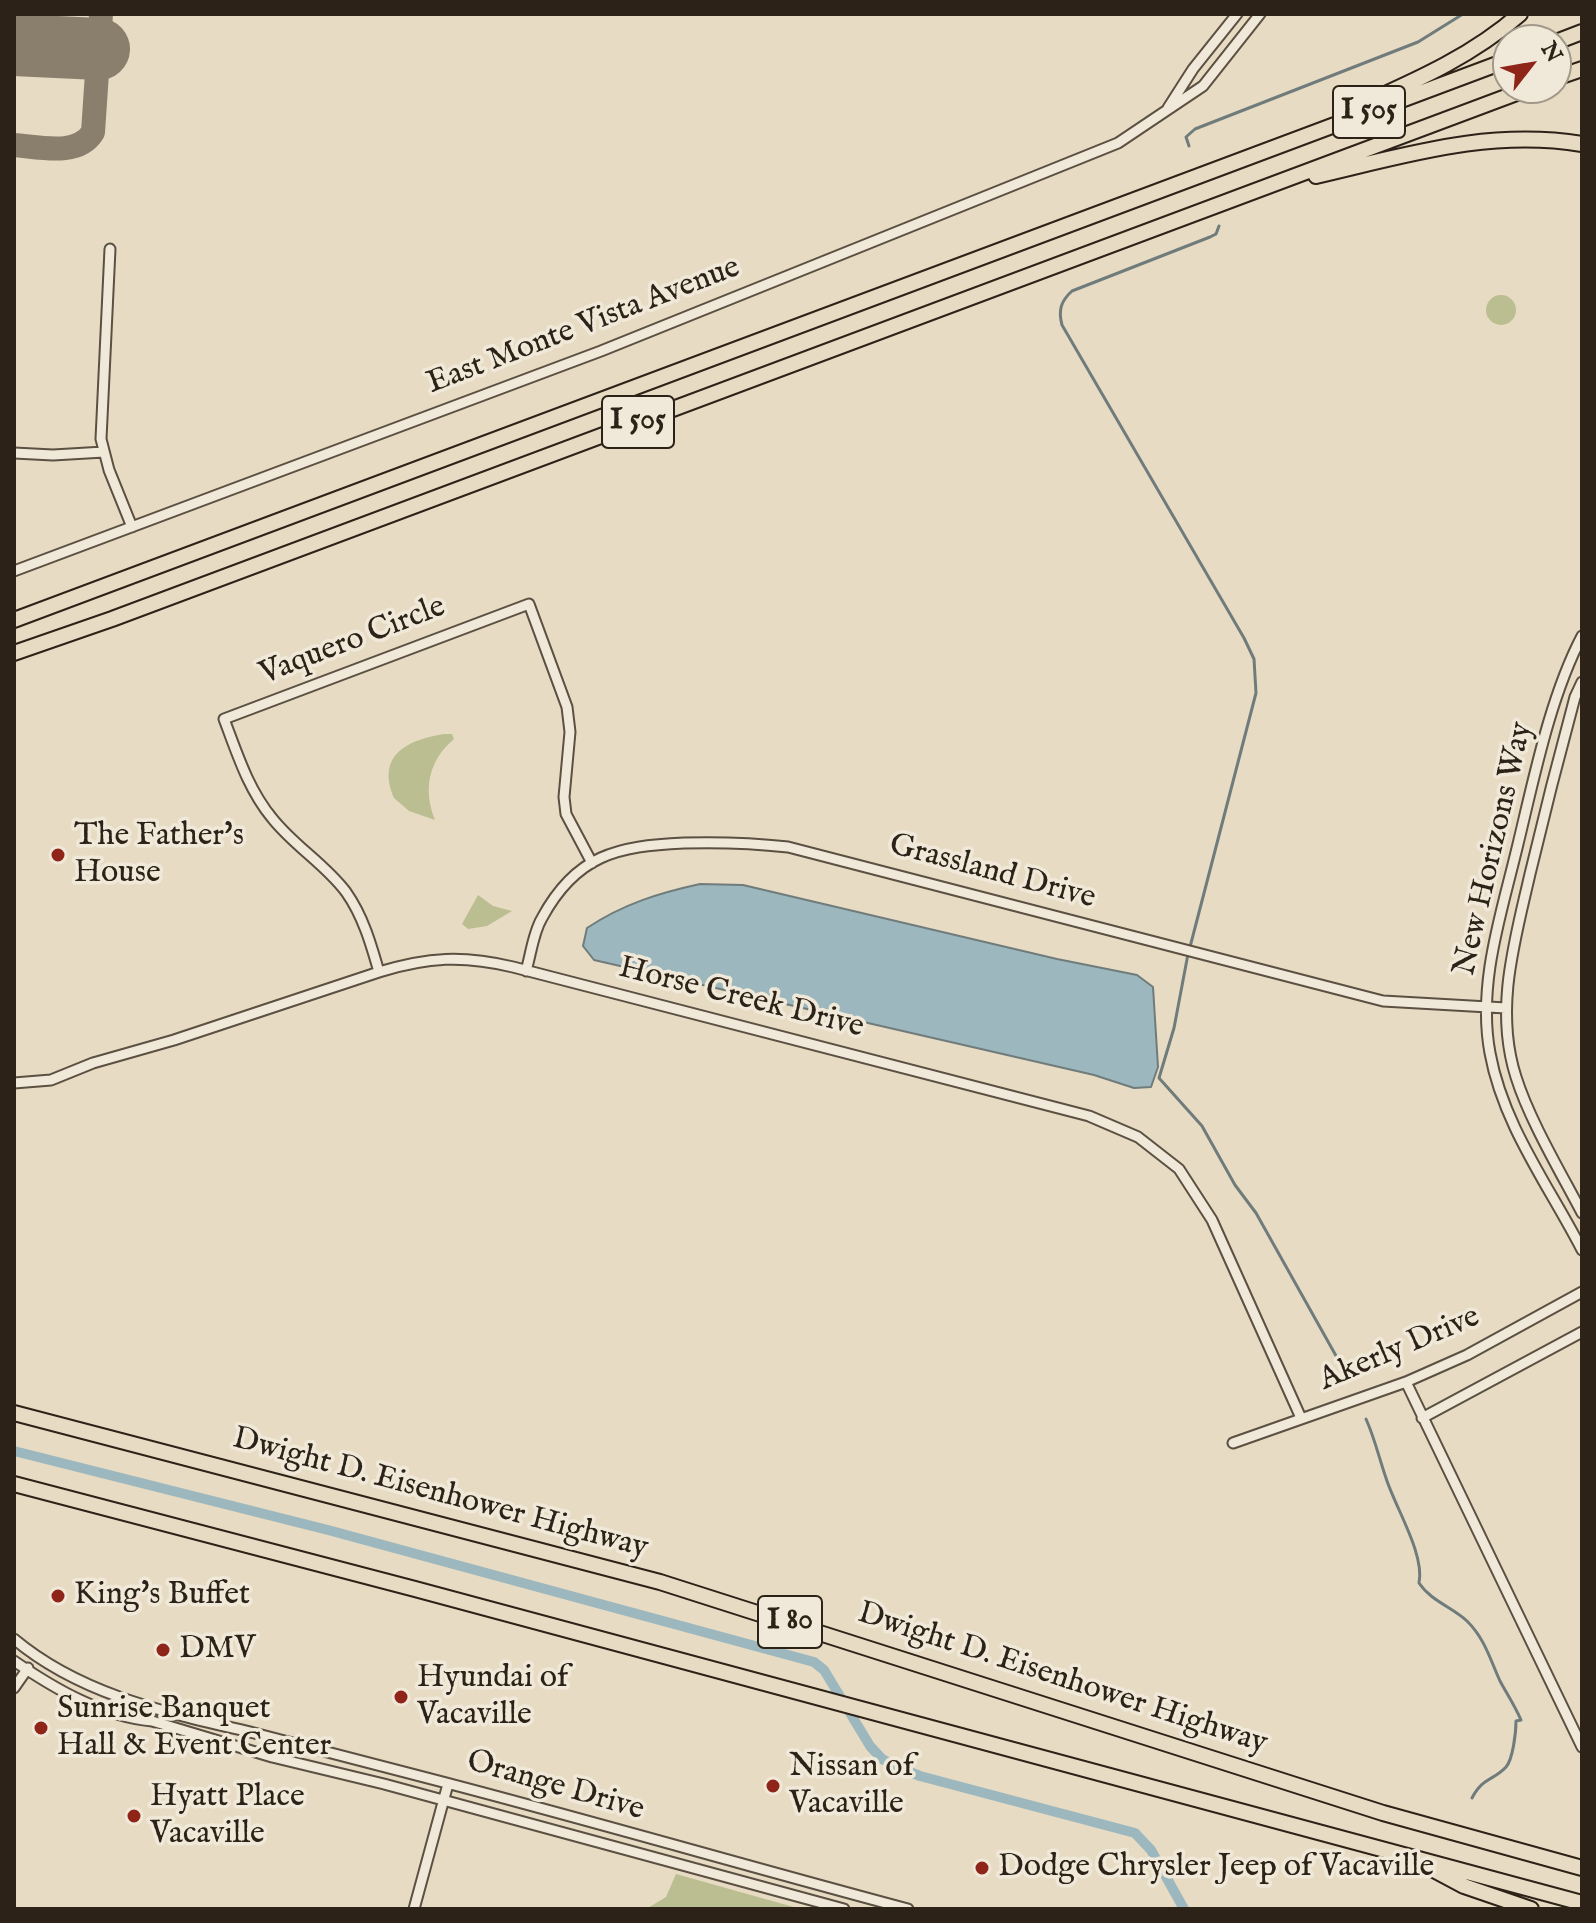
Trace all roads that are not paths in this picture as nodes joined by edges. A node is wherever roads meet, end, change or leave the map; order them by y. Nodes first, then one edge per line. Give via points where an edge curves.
1 (1237, 14) edge
2 (1260, 14) edge
3 (1520, 14) edge
4 (1492, 66) edge
5 (1492, 102) edge
6 (1164, 113) junction
7 (1582, 144) edge
8 (1229, 164) junction
9 (1261, 188) junction
10 (110, 249) dead end
11 (104, 452) junction
12 (14, 453) edge
13 (132, 527) junction
14 (14, 571) edge
15 (14, 620) edge
16 (1582, 636) edge
17 (14, 653) edge
18 (1582, 682) edge
19 (592, 863) junction
20 (526, 971) junction
21 (379, 972) junction
22 (1486, 1006) junction
23 (1506, 1008) junction
24 (14, 1083) edge
25 (1582, 1213) edge
26 (1582, 1250) edge
27 (1582, 1292) edge
28 (1582, 1332) edge
29 (1406, 1382) junction
30 (14, 1413) edge
31 (1301, 1418) junction
32 (1422, 1418) junction
33 (1233, 1443) dead end
34 (14, 1484) edge
35 (14, 1639) edge
36 (35, 1656) junction
37 (14, 1661) edge
38 (27, 1670) junction
39 (14, 1688) edge
40 (1582, 1747) edge
41 (448, 1784) junction
42 (443, 1800) junction
43 (1417, 1860) junction
44 (1582, 1865) edge
45 (1582, 1903) edge
46 (414, 1909) edge
47 (844, 1909) edge
48 (908, 1909) edge
49 (1531, 1909) edge

1 - 6 street, East Monte Vista Avenue
2 - 6 street, East Monte Vista Avenue via 1203,86
3 - 8 highway via 1453,62
4 - 8 highway, I 505
5 - 9 highway, I 505
6 - 13 street, East Monte Vista Avenue via 1118,143 677,320
7 - 9 highway via 1473,141
8 - 15 highway, I 505
9 - 17 highway, I 505
10 - 11 street via 101,391
11 - 12 street
11 - 13 street
13 - 14 street, East Monte Vista Avenue
16 - 22 street, New Horizons Way via 1538,760 1489,967
18 - 23 street, New Horizons Way via 1545,811 1507,979
19 - 20 street, Grassland Drive via 565,883 540,920
19 - 21 street, Vaquero Circle via 566,814 567,707 529,604 224,719 243,770 272,819 346,893 366,930
19 - 22 street, Grassland Drive via 637,845 736,841 788,847 1383,1001
20 - 21 street, Horse Creek Drive via 449,957
20 - 31 street, Horse Creek Drive via 1089,1116 1138,1137 1179,1169 1212,1220
21 - 24 street, Horse Creek Drive via 51,1080
22 - 23 street, Grassland Drive
22 - 26 street, New Horizons Way via 1490,1052 1515,1128
23 - 25 street, New Horizons Way via 1516,1077
27 - 29 street, Akerly Drive
28 - 32 street
29 - 31 street, Akerly Drive
29 - 32 street
30 - 44 highway, Dwight D. Eisenhower Highway / I 80 via 660,1582 1383,1813
31 - 33 street, Akerly Drive
32 - 40 street
34 - 43 highway, I 80
35 - 36 street, Orange Drive
36 - 38 street
36 - 41 street, Orange Drive via 112,1696
37 - 38 street, Orange Drive
38 - 39 street
38 - 42 street, Orange Drive via 75,1698 131,1719
41 - 42 street
41 - 48 street, Orange Drive
42 - 46 street
42 - 47 street, Orange Drive
43 - 45 highway, I 80
43 - 49 highway via 1464,1886

